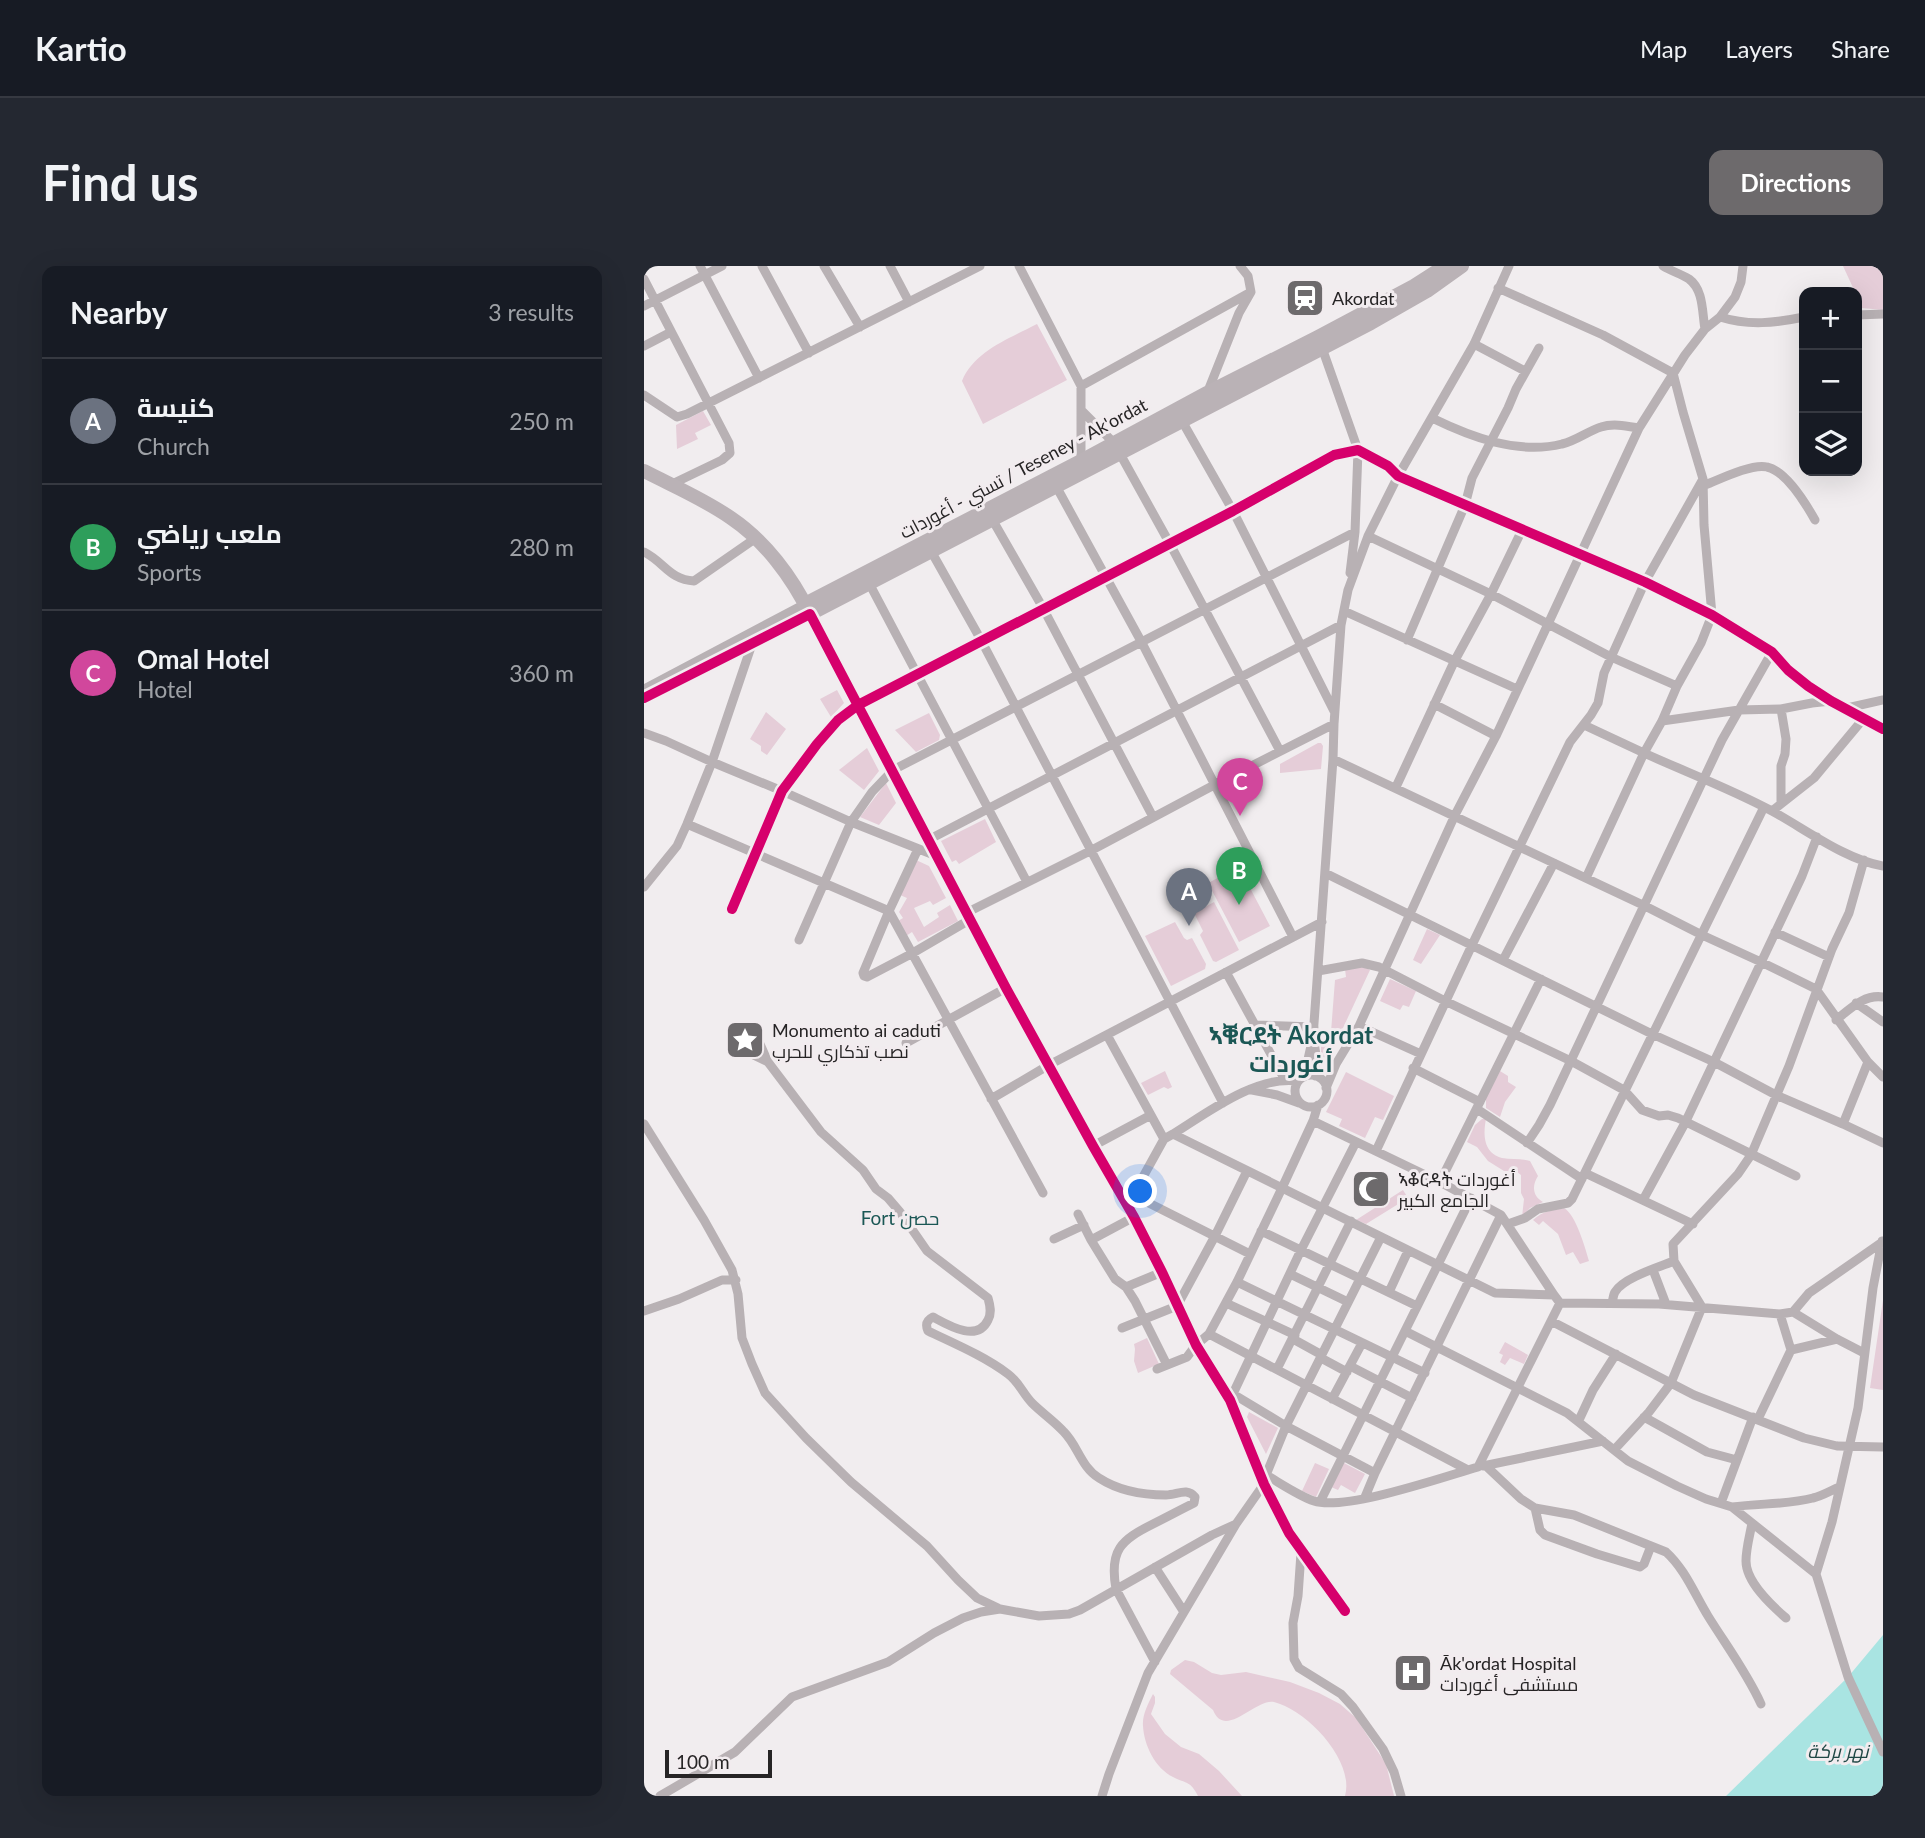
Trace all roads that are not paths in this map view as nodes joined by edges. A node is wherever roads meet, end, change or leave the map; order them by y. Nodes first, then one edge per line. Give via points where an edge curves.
1 (722, 266) edge
2 (762, 266) edge
3 (824, 266) edge
4 (890, 266) edge
5 (954, 266) edge
6 (980, 266) edge
7 (1019, 266) edge
8 (1240, 266) edge
9 (1446, 266) edge
10 (1462, 266) edge
11 (1509, 266) edge
12 (1663, 266) edge
13 (1743, 266) edge
14 (702, 271) edge
15 (960, 276) junction
16 (644, 279) edge
17 (1498, 288) junction
18 (1251, 292) junction
19 (655, 300) junction
20 (909, 302) junction
21 (644, 306) edge
22 (1883, 314) edge
23 (1862, 315) edge
24 (1720, 317) junction
25 (1799, 318) edge
26 (860, 327) junction
27 (1705, 329) junction
28 (671, 332) junction
29 (1320, 342) junction
30 (1474, 344) junction
31 (644, 346) edge
32 (1539, 348) dead end
33 (809, 353) junction
34 (1525, 371) junction
35 (1673, 373) junction
36 (759, 378) junction
37 (1081, 386) junction
38 (1207, 393) junction
39 (644, 395) edge
40 (709, 403) junction
41 (1081, 410) junction
42 (1432, 418) junction
43 (1182, 421) junction
44 (1639, 428) junction
45 (1491, 442) junction
46 (1117, 448) junction
47 (1358, 450) junction
48 (1081, 461) junction
49 (644, 471) edge
50 (1398, 476) junction
51 (1703, 483) junction
52 (670, 485) junction
53 (1056, 486) junction
54 (1465, 505) junction
55 (1233, 511) junction
56 (992, 519) junction
57 (1815, 520) dead end
58 (1522, 530) junction
59 (1355, 532) junction
60 (1368, 536) junction
61 (756, 538) junction
62 (1170, 544) junction
63 (931, 551) junction
64 (644, 552) edge
65 (1580, 555) junction
66 (1438, 570) junction
67 (1106, 576) junction
68 (1268, 578) junction
69 (1646, 582) junction
70 (869, 583) junction
71 (1348, 590) junction
72 (1491, 594) junction
73 (1043, 608) junction
74 (808, 609) junction
75 (1205, 610) junction
76 (1344, 611) junction
77 (1712, 615) junction
78 (1341, 625) junction
79 (1548, 625) junction
80 (981, 640) junction
81 (1406, 640) junction
82 (1142, 643) junction
83 (751, 644) junction
84 (1303, 646) junction
85 (1772, 652) junction
86 (1611, 657) junction
87 (1454, 662) junction
88 (918, 672) junction
89 (1079, 676) junction
90 (1240, 679) junction
91 (1677, 686) junction
92 (644, 689) edge
93 (1517, 689) junction
94 (644, 698) edge
95 (1883, 700) edge
96 (1831, 701) junction
97 (1434, 704) junction
98 (858, 705) junction
99 (1017, 708) junction
100 (1847, 708) junction
101 (1781, 709) junction
102 (1739, 710) junction
103 (1177, 711) junction
104 (1335, 712) junction
105 (1864, 718) junction
106 (1662, 722) junction
107 (1334, 724) junction
108 (1584, 725) junction
109 (1883, 729) edge
110 (644, 733) edge
111 (1496, 736) junction
112 (953, 741) junction
113 (1115, 744) junction
114 (1280, 751) junction
115 (1644, 753) junction
116 (1333, 759) junction
117 (712, 762) junction
118 (893, 770) junction
119 (1052, 776) junction
120 (1704, 780) junction
121 (1216, 784) junction
122 (1396, 787) junction
123 (782, 791) junction
124 (1781, 802) junction
125 (990, 809) junction
126 (1768, 809) junction
127 (1455, 815) junction
128 (1153, 817) junction
129 (851, 822) junction
130 (687, 824) junction
131 (1817, 837) junction
132 (930, 839) junction
133 (1520, 846) junction
134 (918, 849) junction
135 (1092, 850) junction
136 (755, 853) junction
137 (939, 857) junction
138 (1864, 860) junction
139 (1554, 863) junction
140 (1883, 866) edge
141 (1325, 873) junction
142 (1586, 878) junction
143 (1027, 882) junction
144 (822, 884) junction
145 (644, 887) edge
146 (1645, 906) junction
147 (732, 909) dead end
148 (888, 911) junction
149 (970, 915) junction
150 (1411, 915) junction
151 (1322, 922) junction
152 (1775, 932) junction
153 (1702, 935) junction
154 (1293, 937) junction
155 (799, 940) dead end
156 (1472, 945) junction
157 (911, 954) junction
158 (1829, 957) junction
159 (1503, 960) junction
160 (1761, 962) junction
161 (1318, 971) junction
162 (1385, 971) junction
163 (1226, 972) junction
164 (1541, 979) junction
165 (1006, 988) junction
166 (1816, 989) junction
167 (1883, 997) edge
168 (1170, 1001) junction
169 (1445, 1001) junction
170 (1856, 1003) junction
171 (1597, 1006) junction
172 (948, 1020) junction
173 (1836, 1020) junction
174 (1883, 1022) edge
175 (1255, 1025) junction
176 (1359, 1026) junction
177 (1313, 1032) junction
178 (1513, 1033) junction
179 (1107, 1034) junction
180 (1652, 1034) junction
181 (906, 1043) dead end
182 (1421, 1054) junction
183 (1571, 1061) junction
184 (768, 1062) dead end
185 (1714, 1062) junction
186 (1868, 1062) junction
187 (1336, 1064) junction
188 (1049, 1065) junction
189 (1413, 1068) junction
190 (1317, 1077) junction
191 (1883, 1077) edge
192 (1301, 1079) junction
193 (1285, 1080) junction
194 (1326, 1088) junction
195 (1250, 1089) junction
196 (1624, 1090) junction
197 (1776, 1095) junction
198 (991, 1099) junction
199 (1223, 1103) junction
200 (1300, 1103) junction
201 (1318, 1105) junction
202 (1478, 1105) junction
203 (1151, 1115) junction
204 (1313, 1121) junction
205 (1685, 1123) junction
206 (644, 1124) edge
207 (1843, 1124) junction
208 (1169, 1137) junction
209 (1356, 1142) junction
210 (1527, 1143) junction
211 (1883, 1143) edge
212 (1093, 1146) junction
213 (1376, 1151) junction
214 (1751, 1155) junction
215 (1247, 1171) junction
216 (1583, 1176) junction
217 (1796, 1176) dead end
218 (1440, 1182) junction
219 (1282, 1188) junction
220 (1043, 1193) dead end
221 (1133, 1195) junction
222 (1471, 1198) junction
223 (1643, 1200) junction
224 (1124, 1201) junction
225 (1322, 1208) junction
226 (1078, 1214) dead end
227 (1501, 1215) junction
228 (1134, 1217) junction
229 (1351, 1221) junction
230 (1508, 1224) junction
231 (1693, 1224) junction
232 (1084, 1225) junction
233 (1261, 1231) junction
234 (1215, 1236) junction
235 (1381, 1237) junction
236 (1054, 1239) dead end
237 (1091, 1240) junction
238 (1882, 1241) edge
239 (1301, 1250) junction
240 (1408, 1251) junction
241 (1250, 1254) junction
242 (1674, 1261) junction
243 (1330, 1263) junction
244 (1437, 1265) junction
245 (1654, 1270) junction
246 (1162, 1272) junction
247 (1290, 1274) junction
248 (1360, 1278) junction
249 (736, 1280) junction
250 (1469, 1281) junction
251 (1237, 1282) junction
252 (1126, 1287) junction
253 (1318, 1288) junction
254 (1389, 1292) junction
255 (1557, 1299) junction
256 (1277, 1301) junction
257 (1348, 1302) junction
258 (1226, 1303) junction
259 (1612, 1303) junction
260 (1666, 1304) junction
261 (1177, 1306) junction
262 (1417, 1306) junction
263 (1702, 1307) junction
264 (644, 1311) edge
265 (1793, 1312) junction
266 (1305, 1314) junction
267 (1780, 1314) junction
268 (1143, 1319) junction
269 (1550, 1321) junction
270 (1267, 1322) junction
271 (1122, 1328) dead end
272 (1335, 1329) junction
273 (1405, 1331) junction
274 (1209, 1335) junction
275 (1294, 1337) junction
276 (1837, 1339) junction
277 (1362, 1343) junction
278 (1196, 1345) junction
279 (1437, 1347) junction
280 (1791, 1350) junction
281 (1864, 1353) junction
282 (1616, 1354) junction
283 (1250, 1355) junction
284 (1322, 1357) junction
285 (1392, 1357) junction
286 (1277, 1369) junction
287 (1348, 1369) junction
288 (1425, 1373) junction
289 (1380, 1381) junction
290 (1671, 1383) junction
291 (1307, 1385) junction
292 (1517, 1387) junction
293 (1232, 1397) junction
294 (1412, 1398) junction
295 (1332, 1399) junction
296 (1363, 1415) junction
297 (1644, 1418) junction
298 (1755, 1418) junction
299 (1578, 1420) junction
300 (1286, 1426) junction
301 (1395, 1432) junction
302 (1603, 1441) junction
303 (1849, 1446) junction
304 (1883, 1447) edge
305 (1614, 1450) junction
306 (1343, 1455) junction
307 (1737, 1460) junction
308 (1482, 1466) junction
309 (1468, 1470) junction
310 (1375, 1473) junction
311 (1264, 1479) junction
312 (1839, 1487) junction
313 (1365, 1497) junction
314 (1320, 1502) junction
315 (1721, 1503) junction
316 (1732, 1507) junction
317 (1535, 1508) junction
318 (1752, 1523) junction
319 (1236, 1524) junction
320 (1651, 1546) junction
321 (1301, 1553) junction
322 (1155, 1567) junction
323 (1816, 1574) junction
324 (1116, 1589) junction
325 (1000, 1609) junction
326 (1184, 1612) junction
327 (1345, 1612) dead end
328 (1786, 1618) dead end
329 (1155, 1662) junction
330 (1761, 1704) dead end
331 (1883, 1752) edge
332 (660, 1796) edge
333 (1102, 1796) edge
334 (1401, 1796) edge

1 - 14 street
2 - 33 street
3 - 26 street
4 - 20 street
5 - 15 street
6 - 15 street
7 - 37 street
8 - 18 street
9 - 29 main road, تسني - أغوردات / Teseney - Ak'ordat
10 - 29 main road via 1427,291
11 - 17 street
12 - 27 street via 1695,284
13 - 24 street via 1735,297
14 - 19 street
14 - 36 street
15 - 20 street
16 - 19 street
17 - 30 street
17 - 35 street via 1603,335
18 - 37 street
18 - 38 street
19 - 21 street
19 - 28 street
20 - 26 street
22 - 23 street
24 - 25 street via 1754,324
24 - 27 street
26 - 33 street
27 - 35 street
28 - 31 street
28 - 40 street
29 - 38 main road, تسني - أغوردات / Teseney - Ak'ordat
29 - 43 main road
29 - 47 street
30 - 34 street
30 - 42 street
32 - 34 street
33 - 36 street
34 - 45 street
35 - 44 street
35 - 51 street
36 - 40 street
37 - 41 street
38 - 46 main road, تسني - أغوردات / Teseney - Ak'ordat
39 - 40 street via 677,417
40 - 52 street via 730,453
41 - 46 street
41 - 48 street
42 - 45 street
42 - 50 street
43 - 46 main road
43 - 55 street
44 - 45 street via 1602,426 1559,445
44 - 65 street
45 - 54 street via 1472,478
46 - 48 main road, تسني - أغوردات / Teseney - Ak'ordat
46 - 53 main road
46 - 62 street
47 - 50 street
47 - 55 street via 1334,455
47 - 59 street
48 - 74 main road, تسني - أغوردات / Teseney - Ak'ordat
49 - 52 main road
50 - 54 street
50 - 60 street
51 - 57 street via 1765,466 1788,482
51 - 69 street
51 - 77 street
52 - 61 main road via 730,517
53 - 56 main road
53 - 67 street
54 - 58 street
54 - 66 street
55 - 62 street
55 - 68 street
56 - 63 main road
56 - 73 street
58 - 65 street
58 - 72 street
59 - 68 street
59 - 71 street
60 - 66 street
60 - 71 street
61 - 64 street via 694,581 675,577
61 - 74 main road
62 - 67 street
62 - 75 street
63 - 70 main road
63 - 80 street
65 - 69 street
65 - 79 street
66 - 72 street
66 - 81 street
67 - 73 street
67 - 82 street
68 - 75 street
68 - 84 street
69 - 77 street
69 - 86 street
70 - 74 main road
70 - 88 street
71 - 76 street
72 - 79 street
72 - 87 street
73 - 80 street
73 - 89 street
74 - 83 street
74 - 92 street
74 - 98 street
75 - 82 street
75 - 90 street
76 - 78 street
76 - 81 street
77 - 85 street
77 - 91 street
78 - 84 street
78 - 104 street
79 - 86 street
79 - 93 street
80 - 88 street
80 - 99 street
81 - 87 street
82 - 89 street
82 - 103 street
83 - 94 street
83 - 117 street
84 - 90 street
84 - 104 street
85 - 96 street via 1788,670
85 - 102 street
86 - 91 street
86 - 108 street via 1600,699
87 - 93 street
87 - 97 street
88 - 98 street
88 - 112 street
89 - 99 street
89 - 113 street
90 - 103 street
90 - 114 street
91 - 106 street
93 - 111 street
95 - 100 street
96 - 100 street
96 - 101 street
97 - 111 street
97 - 122 street
98 - 118 street
98 - 123 street via 838,720
99 - 112 street
99 - 119 street
100 - 105 street
101 - 102 street
101 - 124 street via 1786,738
102 - 106 street
102 - 120 street
103 - 113 street
103 - 121 street
104 - 107 street
105 - 109 street
105 - 124 street via 1814,778
106 - 115 street
107 - 114 street
107 - 116 street
108 - 115 street
108 - 133 street via 1570,742
110 - 117 street
111 - 127 street
112 - 118 street
112 - 125 street
113 - 119 street
113 - 128 street
114 - 121 street
115 - 120 street
115 - 142 street
116 - 122 street
116 - 141 street
117 - 123 street
117 - 130 street
118 - 129 street
118 - 132 street
119 - 125 street
119 - 135 street
120 - 126 street
120 - 146 street
121 - 128 street
121 - 154 street
122 - 127 street
123 - 129 street
123 - 136 street
124 - 126 street
125 - 132 street
125 - 143 street
126 - 131 street
126 - 153 street
127 - 133 street
127 - 150 street
128 - 135 street
129 - 134 street
129 - 144 street
130 - 136 street
130 - 145 street via 677,846
131 - 138 street
131 - 152 street
132 - 137 street
133 - 139 street
133 - 156 street
134 - 137 street
134 - 148 street
135 - 143 street
135 - 168 street
136 - 144 street
136 - 147 street
137 - 149 street
138 - 140 street
138 - 158 street via 1849,914
139 - 142 street
139 - 159 street
141 - 150 street
141 - 151 street
142 - 146 street
143 - 149 street
144 - 148 street
144 - 155 street
146 - 153 street
146 - 171 street
148 - 157 street
148 - 157 street via 864,976
149 - 157 street
149 - 165 street
150 - 156 street
150 - 162 street
151 - 154 street
151 - 161 street
152 - 158 street
152 - 160 street
153 - 160 street
153 - 180 street
154 - 163 street
156 - 159 street
156 - 169 street
157 - 172 street
158 - 166 street
159 - 164 street
160 - 166 street
160 - 185 street
161 - 162 street via 1362,963
161 - 177 street
162 - 169 street
162 - 176 street
163 - 168 street
163 - 175 street
164 - 171 street
164 - 178 street
165 - 172 street
165 - 188 street
166 - 173 street
166 - 197 street
167 - 170 street
168 - 179 street
168 - 199 street
169 - 178 street
169 - 182 street
170 - 173 street
170 - 174 street
171 - 180 street
171 - 183 street
172 - 181 street
172 - 198 street
173 - 186 street
175 - 177 street
175 - 193 street
176 - 182 street
176 - 187 street
177 - 190 street
177 - 192 street
178 - 183 street
178 - 202 street
179 - 188 street
179 - 203 street
180 - 185 street
180 - 196 street
182 - 189 street
183 - 196 street
183 - 210 street
184 - 324 street via 821,1132 888,1198 927,1251 988,1298 988,1321 978,1331 948,1327 933,1317 927,1322 928,1331 1010,1376 1067,1435 1097,1477 1132,1492 1167,1495 1185,1491 1195,1497 1194,1503 1125,1540 1116,1555
185 - 197 street
185 - 205 street
186 - 191 street
186 - 207 street
187 - 190 street
187 - 194 street
188 - 198 street
188 - 212 street
189 - 202 street
189 - 213 street
190 - 192 street
190 - 194 street
192 - 193 street
192 - 200 street via 1295,1089
193 - 195 street
194 - 201 street
195 - 199 street
195 - 200 street
196 - 205 street via 1642,1110
196 - 216 street
197 - 207 street
197 - 214 street
198 - 220 street
199 - 208 street
200 - 201 street
201 - 204 street
202 - 210 street
202 - 218 street
203 - 208 street
203 - 212 street
204 - 209 street
204 - 219 street
205 - 214 street
205 - 223 street
206 - 249 street
207 - 211 street
208 - 215 street
208 - 221 street
209 - 213 street
209 - 225 street
210 - 216 street
212 - 224 street
213 - 218 street
214 - 217 street
214 - 231 street
215 - 219 street
215 - 234 street
216 - 223 street
216 - 230 street via 1568,1203 1538,1209
218 - 222 street
219 - 225 street
219 - 233 street
221 - 224 street
221 - 234 street
222 - 227 street
222 - 244 street
223 - 231 street
224 - 228 street
225 - 229 street
225 - 239 street
226 - 232 street
227 - 230 street
227 - 250 street
228 - 237 street
228 - 246 street
229 - 235 street
229 - 243 street
230 - 255 street
231 - 242 street via 1674,1244
232 - 236 street
232 - 237 street
233 - 239 street
233 - 241 street
234 - 241 street
234 - 261 street
235 - 240 street
235 - 248 street
237 - 252 street via 1115,1279
238 - 265 street via 1809,1293
238 - 281 street
239 - 243 street
239 - 247 street
240 - 244 street
240 - 254 street
241 - 251 street
242 - 245 street
242 - 263 street
243 - 248 street
243 - 253 street
244 - 250 street
244 - 262 street
245 - 259 street via 1616,1289
245 - 260 street
246 - 252 street
246 - 261 street
247 - 253 street
247 - 256 street
248 - 254 street
248 - 257 street
249 - 264 street via 722,1280
249 - 325 street via 742,1338 765,1393 851,1482 927,1546 977,1598
250 - 255 street via 1495,1293
250 - 279 street
251 - 256 street
251 - 258 street
252 - 268 street
253 - 257 street
253 - 266 street
254 - 262 street
255 - 259 street
255 - 269 street
256 - 266 street
256 - 270 street
257 - 272 street
258 - 270 street
258 - 274 street
259 - 260 street
260 - 263 street
261 - 268 street
261 - 278 street
262 - 273 street
263 - 267 street
263 - 290 street
265 - 267 street
265 - 276 street
266 - 272 street
266 - 275 street
267 - 280 street
268 - 271 street
268 - 278 street via 1162,1367 1186,1357
269 - 282 street
269 - 292 street
270 - 275 street
270 - 283 street
272 - 277 street
272 - 284 street
273 - 279 street
273 - 285 street
274 - 278 street
274 - 283 street
275 - 284 street
275 - 286 street
276 - 280 street
276 - 281 street
277 - 285 street
277 - 287 street
278 - 293 street
279 - 288 street
279 - 292 street
280 - 298 street
281 - 303 street
282 - 290 street
282 - 299 street
283 - 286 street
283 - 293 street
284 - 287 street
284 - 291 street
285 - 288 street
285 - 289 street
286 - 291 street
287 - 289 street
287 - 295 street
288 - 294 street
289 - 294 street
289 - 296 street
290 - 297 street
290 - 298 street
291 - 295 street
291 - 300 street
292 - 299 street
292 - 308 street
293 - 300 street
293 - 311 street
294 - 301 street
295 - 296 street
296 - 301 street
296 - 306 street
297 - 305 street
297 - 307 street via 1707,1452
298 - 303 street via 1823,1444
298 - 307 street
299 - 302 street
300 - 306 street
300 - 311 street
301 - 309 street
301 - 310 street
302 - 305 street
302 - 308 street
303 - 304 street
303 - 312 street
305 - 315 street via 1677,1486
306 - 310 street
306 - 314 street
307 - 315 street
308 - 309 street
308 - 317 street
309 - 313 street
310 - 313 street
311 - 314 street
311 - 319 street
311 - 321 street
312 - 316 street via 1797,1502
312 - 323 street
313 - 314 street
315 - 316 street
316 - 318 street
317 - 320 street via 1574,1516
317 - 320 street via 1545,1535 1621,1562 1640,1567
318 - 323 street
318 - 328 street via 1748,1574
319 - 322 street
319 - 326 street
320 - 330 street via 1673,1558
321 - 327 street
321 - 334 street via 1294,1660 1353,1707 1382,1749
322 - 324 street
322 - 326 street
323 - 331 street via 1848,1677
324 - 325 street via 1069,1614 1039,1616
324 - 329 street
325 - 332 street via 963,1618 888,1662 792,1697 735,1752
326 - 329 street
329 - 333 street

